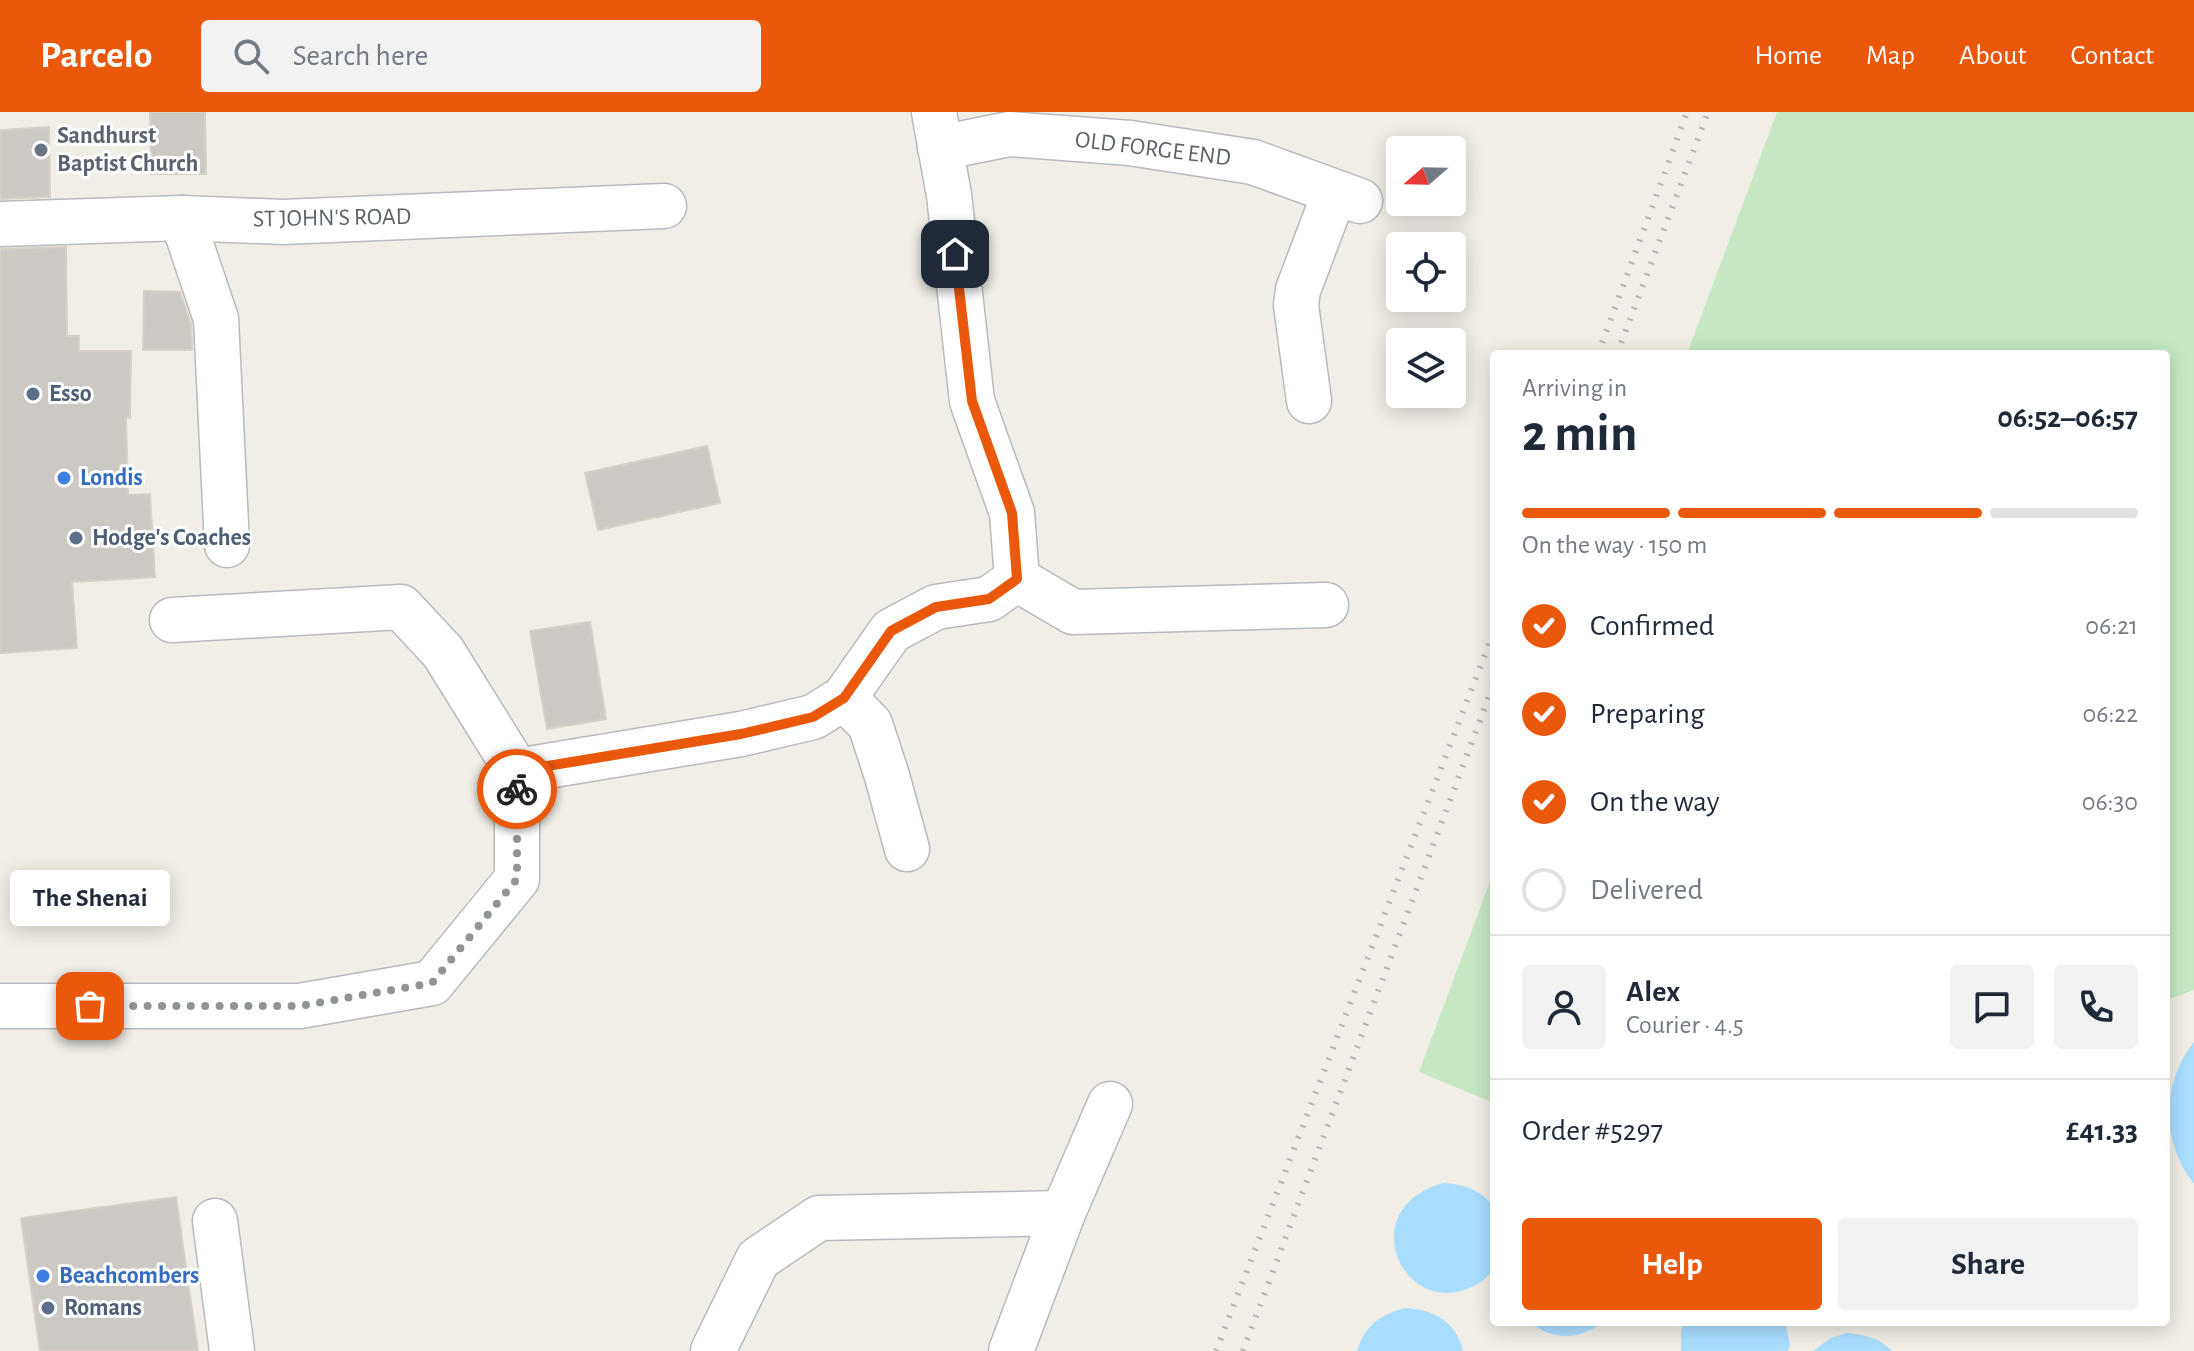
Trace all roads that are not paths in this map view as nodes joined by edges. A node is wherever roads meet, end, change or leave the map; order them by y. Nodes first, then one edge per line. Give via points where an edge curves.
1 (937, 130) edge
2 (664, 206) dead end
3 (182, 218) junction
4 (0, 224) edge
5 (1309, 401) dead end
6 (227, 545) dead end
7 (1017, 579) junction
8 (1326, 605) dead end
9 (172, 620) dead end
10 (844, 698) junction
11 (517, 771) junction
12 (907, 849) dead end
13 (0, 1006) edge
14 (1110, 1104) dead end
15 (1063, 1213) junction
16 (215, 1221) dead end
17 (232, 1351) edge
18 (713, 1351) edge
19 (1011, 1351) edge

1 - 5 street, OLD FORGE END via 1130,143 1253,162 1347,196 1298,290
1 - 7 street via 972,401 1012,513
2 - 3 street, ST JOHN'S ROAD via 283,222
3 - 4 street, ST JOHN'S ROAD
3 - 6 street via 216,319
7 - 8 street via 1073,612
7 - 10 street via 989,599 936,607 891,631
9 - 11 street via 401,607 443,652
10 - 11 street via 813,717 741,734
10 - 12 street via 870,724
11 - 13 street via 517,879 432,983 300,1006
14 - 15 street
15 - 18 street via 819,1218 758,1259
15 - 19 street
16 - 17 street

